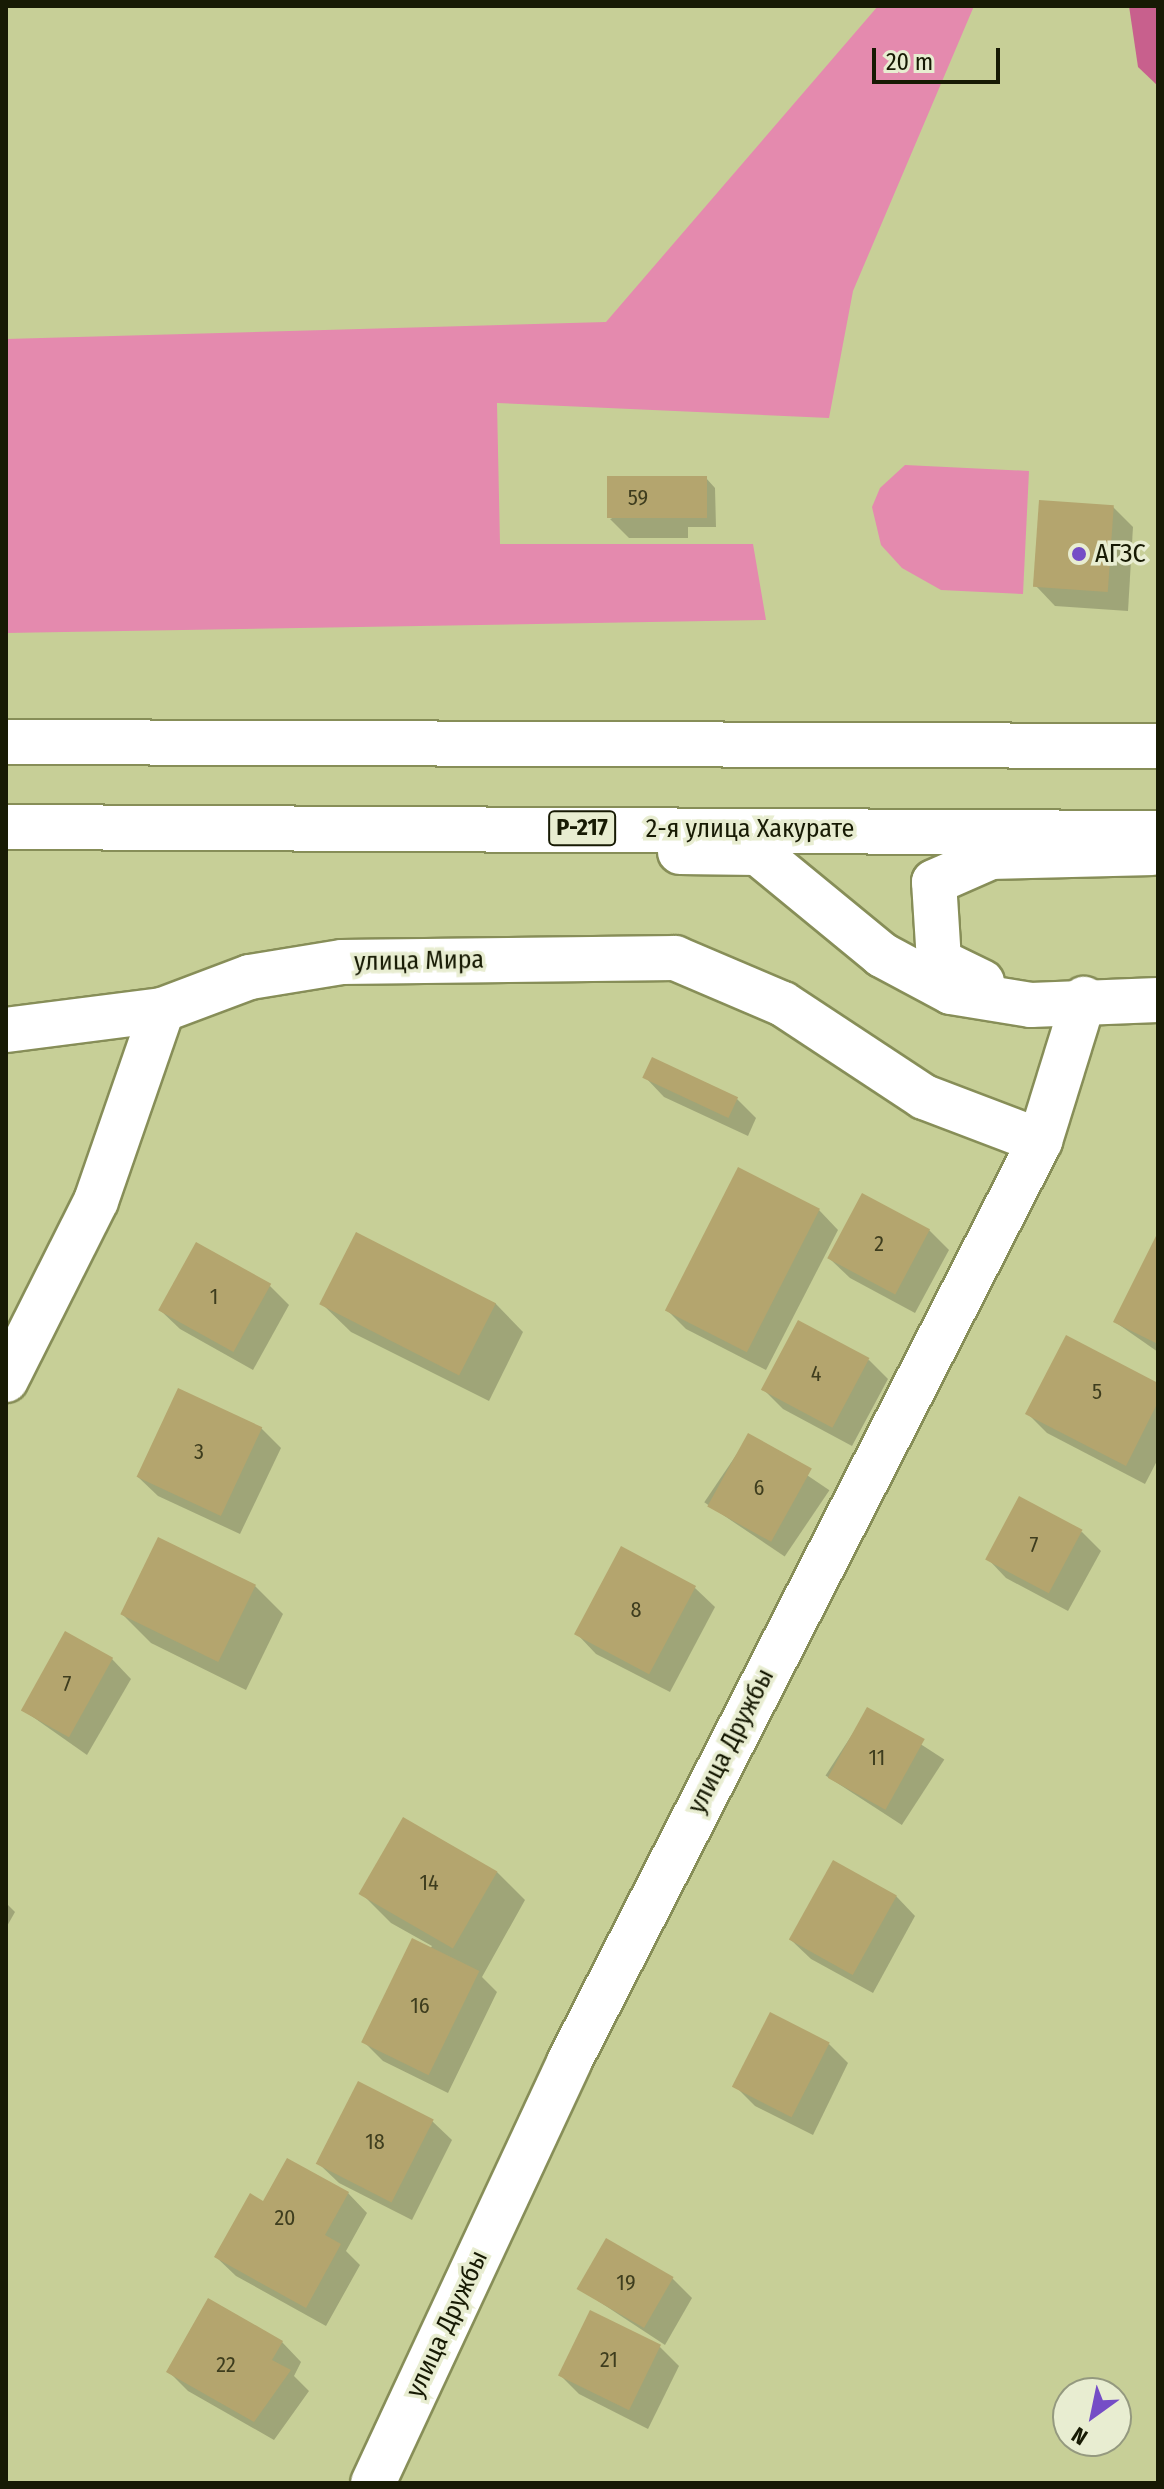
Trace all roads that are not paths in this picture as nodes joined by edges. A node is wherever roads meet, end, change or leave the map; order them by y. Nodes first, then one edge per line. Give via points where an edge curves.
1 (6, 742) edge
2 (1158, 746) edge
3 (6, 827) edge
4 (1158, 833) edge
5 (6, 839) edge
6 (1158, 853) edge
7 (1084, 999) junction
8 (1158, 1000) edge
9 (1031, 1005) junction
10 (162, 1010) junction
11 (6, 1030) edge
12 (1040, 1141) junction
13 (6, 1380) edge
14 (373, 2483) edge

1 - 2 street
3 - 4 street, 2-я улица Хакурате / Р-217
5 - 9 street via 758,853 882,955 951,992
6 - 9 street via 991,857 934,882 939,961
7 - 8 street
7 - 9 street
7 - 12 street, улица Дружбы
10 - 11 street, улица Мира
10 - 12 street, улица Мира via 250,977 342,962 675,958 783,1004 924,1097
10 - 13 street via 96,1201
12 - 14 street, улица Дружбы via 583,2034

